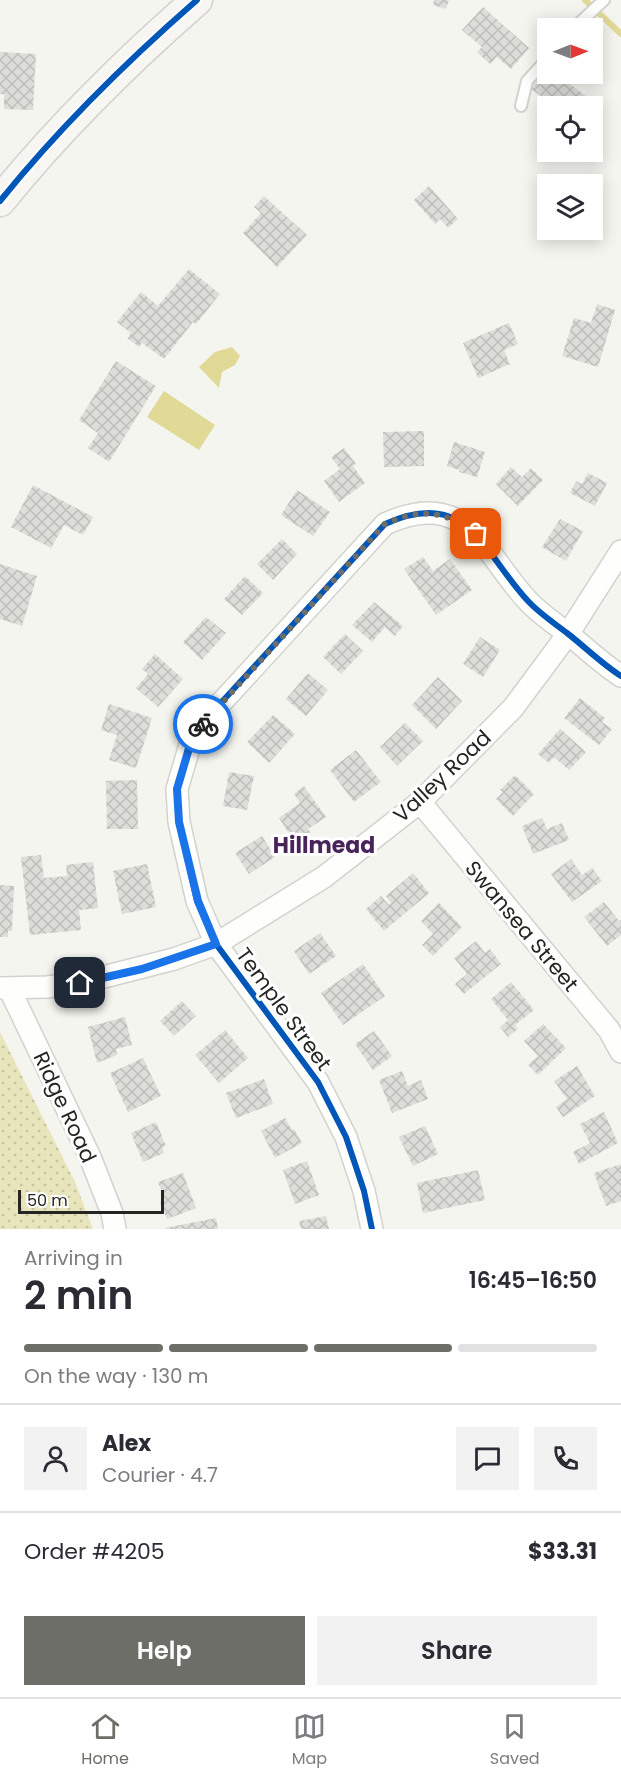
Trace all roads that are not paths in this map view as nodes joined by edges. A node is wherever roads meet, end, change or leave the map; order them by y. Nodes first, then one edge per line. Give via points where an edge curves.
1 (197, 0) edge
2 (604, 0) edge
3 (583, 18) edge
4 (537, 70) edge
5 (521, 106) dead end
6 (0, 201) edge
7 (621, 551) edge
8 (568, 634) junction
9 (621, 676) edge
10 (420, 802) junction
11 (216, 944) junction
12 (4, 988) edge
13 (621, 1052) edge
14 (115, 1229) edge
15 (372, 1229) edge

1 - 6 main road via 99,91
2 - 3 lane
4 - 5 lane via 527,81
7 - 8 street, Valley Road
8 - 9 street, Temple Street
8 - 10 street, Valley Road via 513,708
8 - 11 street, Temple Street via 528,602 476,534 462,522 422,513 385,524 208,717 190,745 177,789 179,822 198,901
10 - 11 street, Valley Road via 324,877
10 - 13 street, Swansea Street via 609,1030
11 - 12 street, Valley Road via 174,960 108,977 46,987
11 - 15 street, Temple Street via 318,1082 346,1137
12 - 14 street, Ridge Road via 90,1157

